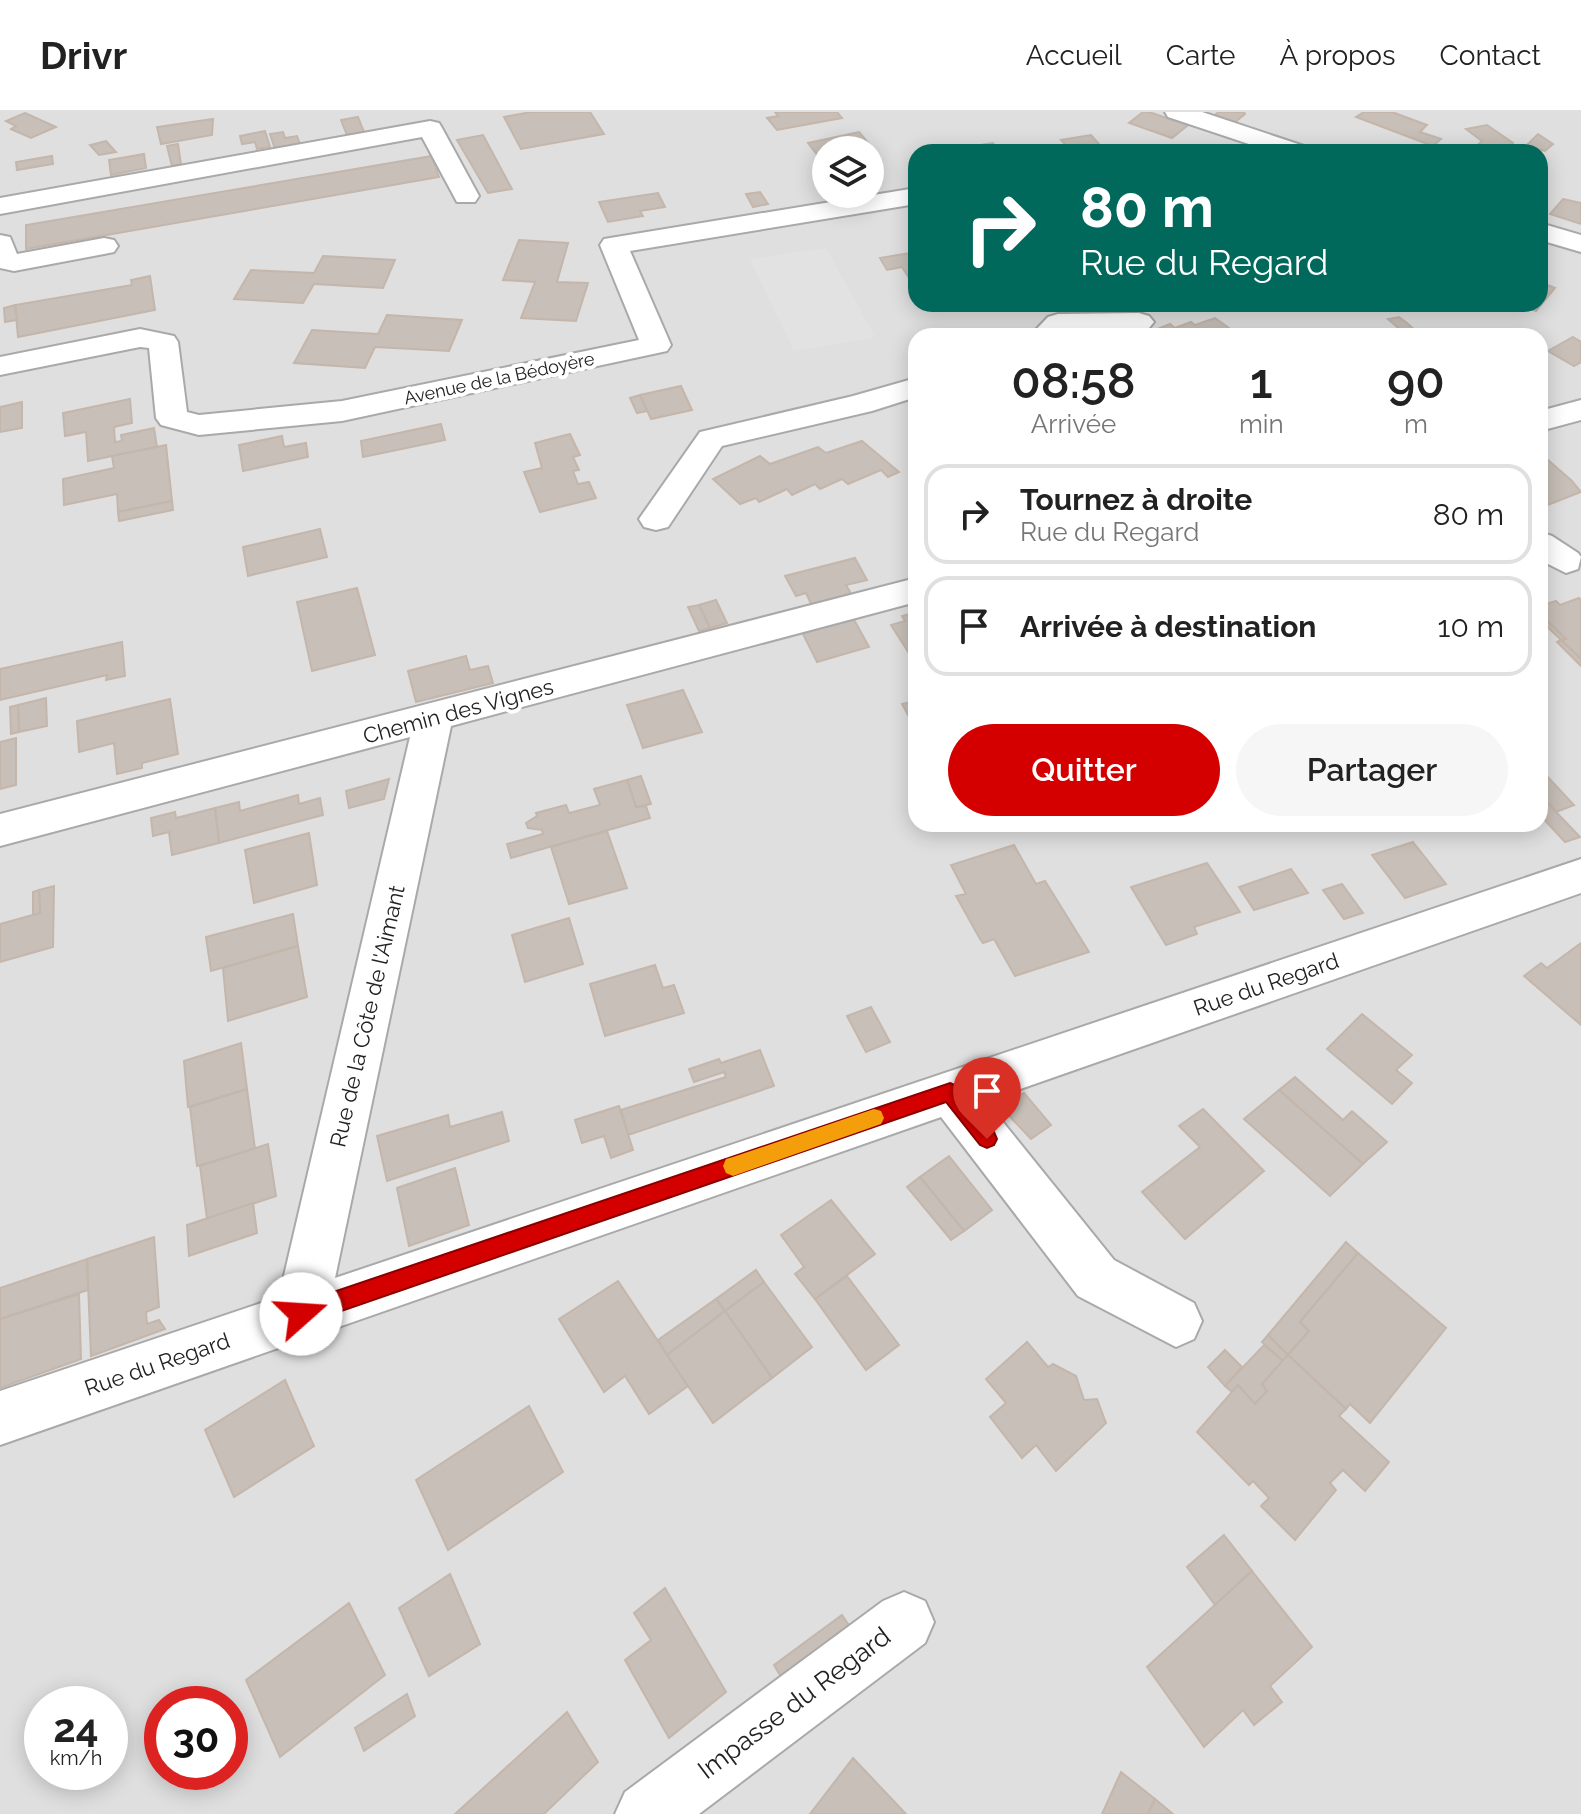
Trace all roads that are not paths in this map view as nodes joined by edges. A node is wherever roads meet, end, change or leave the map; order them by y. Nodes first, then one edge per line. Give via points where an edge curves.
1 (1177, 112) edge
2 (1263, 140) junction
3 (1240, 144) edge
4 (1275, 144) edge
5 (466, 196) dead end
6 (908, 197) edge
7 (0, 206) edge
8 (1548, 234) edge
9 (0, 243) edge
10 (1581, 244) edge
11 (104, 246) dead end
12 (1139, 322) dead end
13 (1053, 328) edge
14 (0, 366) edge
15 (908, 389) edge
16 (1581, 410) edge
17 (1548, 419) edge
18 (656, 519) dead end
19 (908, 592) edge
20 (434, 718) junction
21 (0, 830) edge
22 (1581, 876) edge
23 (950, 1092) junction
24 (301, 1314) junction
25 (1176, 1321) dead end
26 (0, 1418) edge
27 (904, 1622) dead end
28 (647, 1814) edge

1 - 2 street
2 - 3 street
2 - 4 street
5 - 7 street via 430,128
6 - 14 street, Avenue de la Bédoyère via 614,245 656,345 342,411 199,425 172,418 163,342 140,338
8 - 10 street
9 - 11 street via 5,261 14,263
12 - 13 street via 1058,323
15 - 18 street via 711,439
16 - 17 street
19 - 20 street, Chemin des Vignes
20 - 21 street, Chemin des Vignes
20 - 24 street, Rue de la Côte de l'Aimant
22 - 23 street, Rue du Regard
23 - 24 street, Rue du Regard
23 - 25 street via 1096,1278
24 - 26 street, Rue du Regard
27 - 28 street, Impasse du Regard

